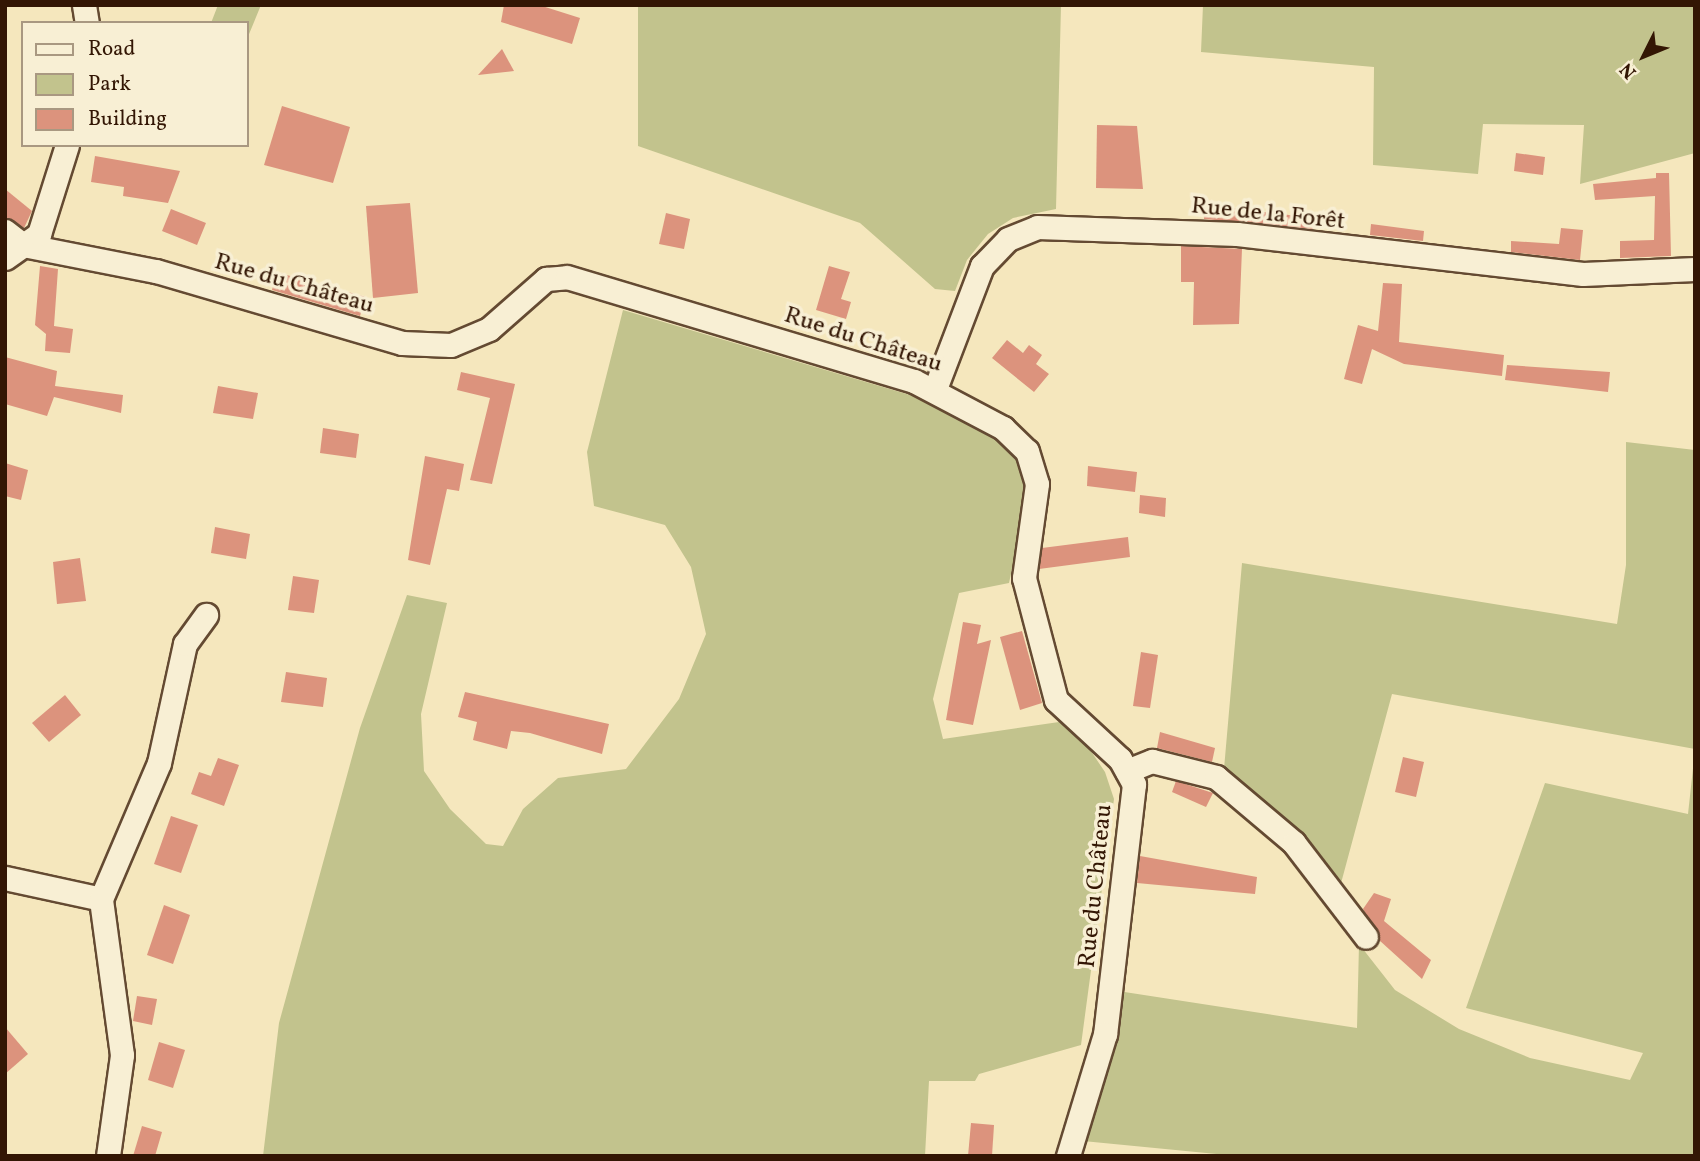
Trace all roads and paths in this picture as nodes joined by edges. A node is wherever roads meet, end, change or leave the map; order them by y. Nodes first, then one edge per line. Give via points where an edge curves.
1 (66, 147) edge
2 (11, 245) edge
3 (1695, 270) edge
4 (935, 389) junction
5 (206, 615) dead end
6 (1126, 771) junction
7 (5, 878) edge
8 (101, 899) junction
9 (1366, 937) dead end
10 (108, 1156) edge
11 (1068, 1156) edge

1 - 2 street via 39,234
2 - 4 street, Rue du Château via 156,271 402,343 451,345 489,329 546,279 567,277
3 - 4 street, Rue de la Forêt via 1583,274 1237,234 1037,227 1008,239 982,266
4 - 6 street, Rue du Château via 1003,428 1027,451 1037,484 1024,578 1056,700
5 - 8 street via 185,644 159,763
6 - 9 street via 1152,761 1216,777 1294,843
6 - 11 street, Rue du Château via 1133,784 1109,1007
7 - 8 street
8 - 10 street via 122,1055

